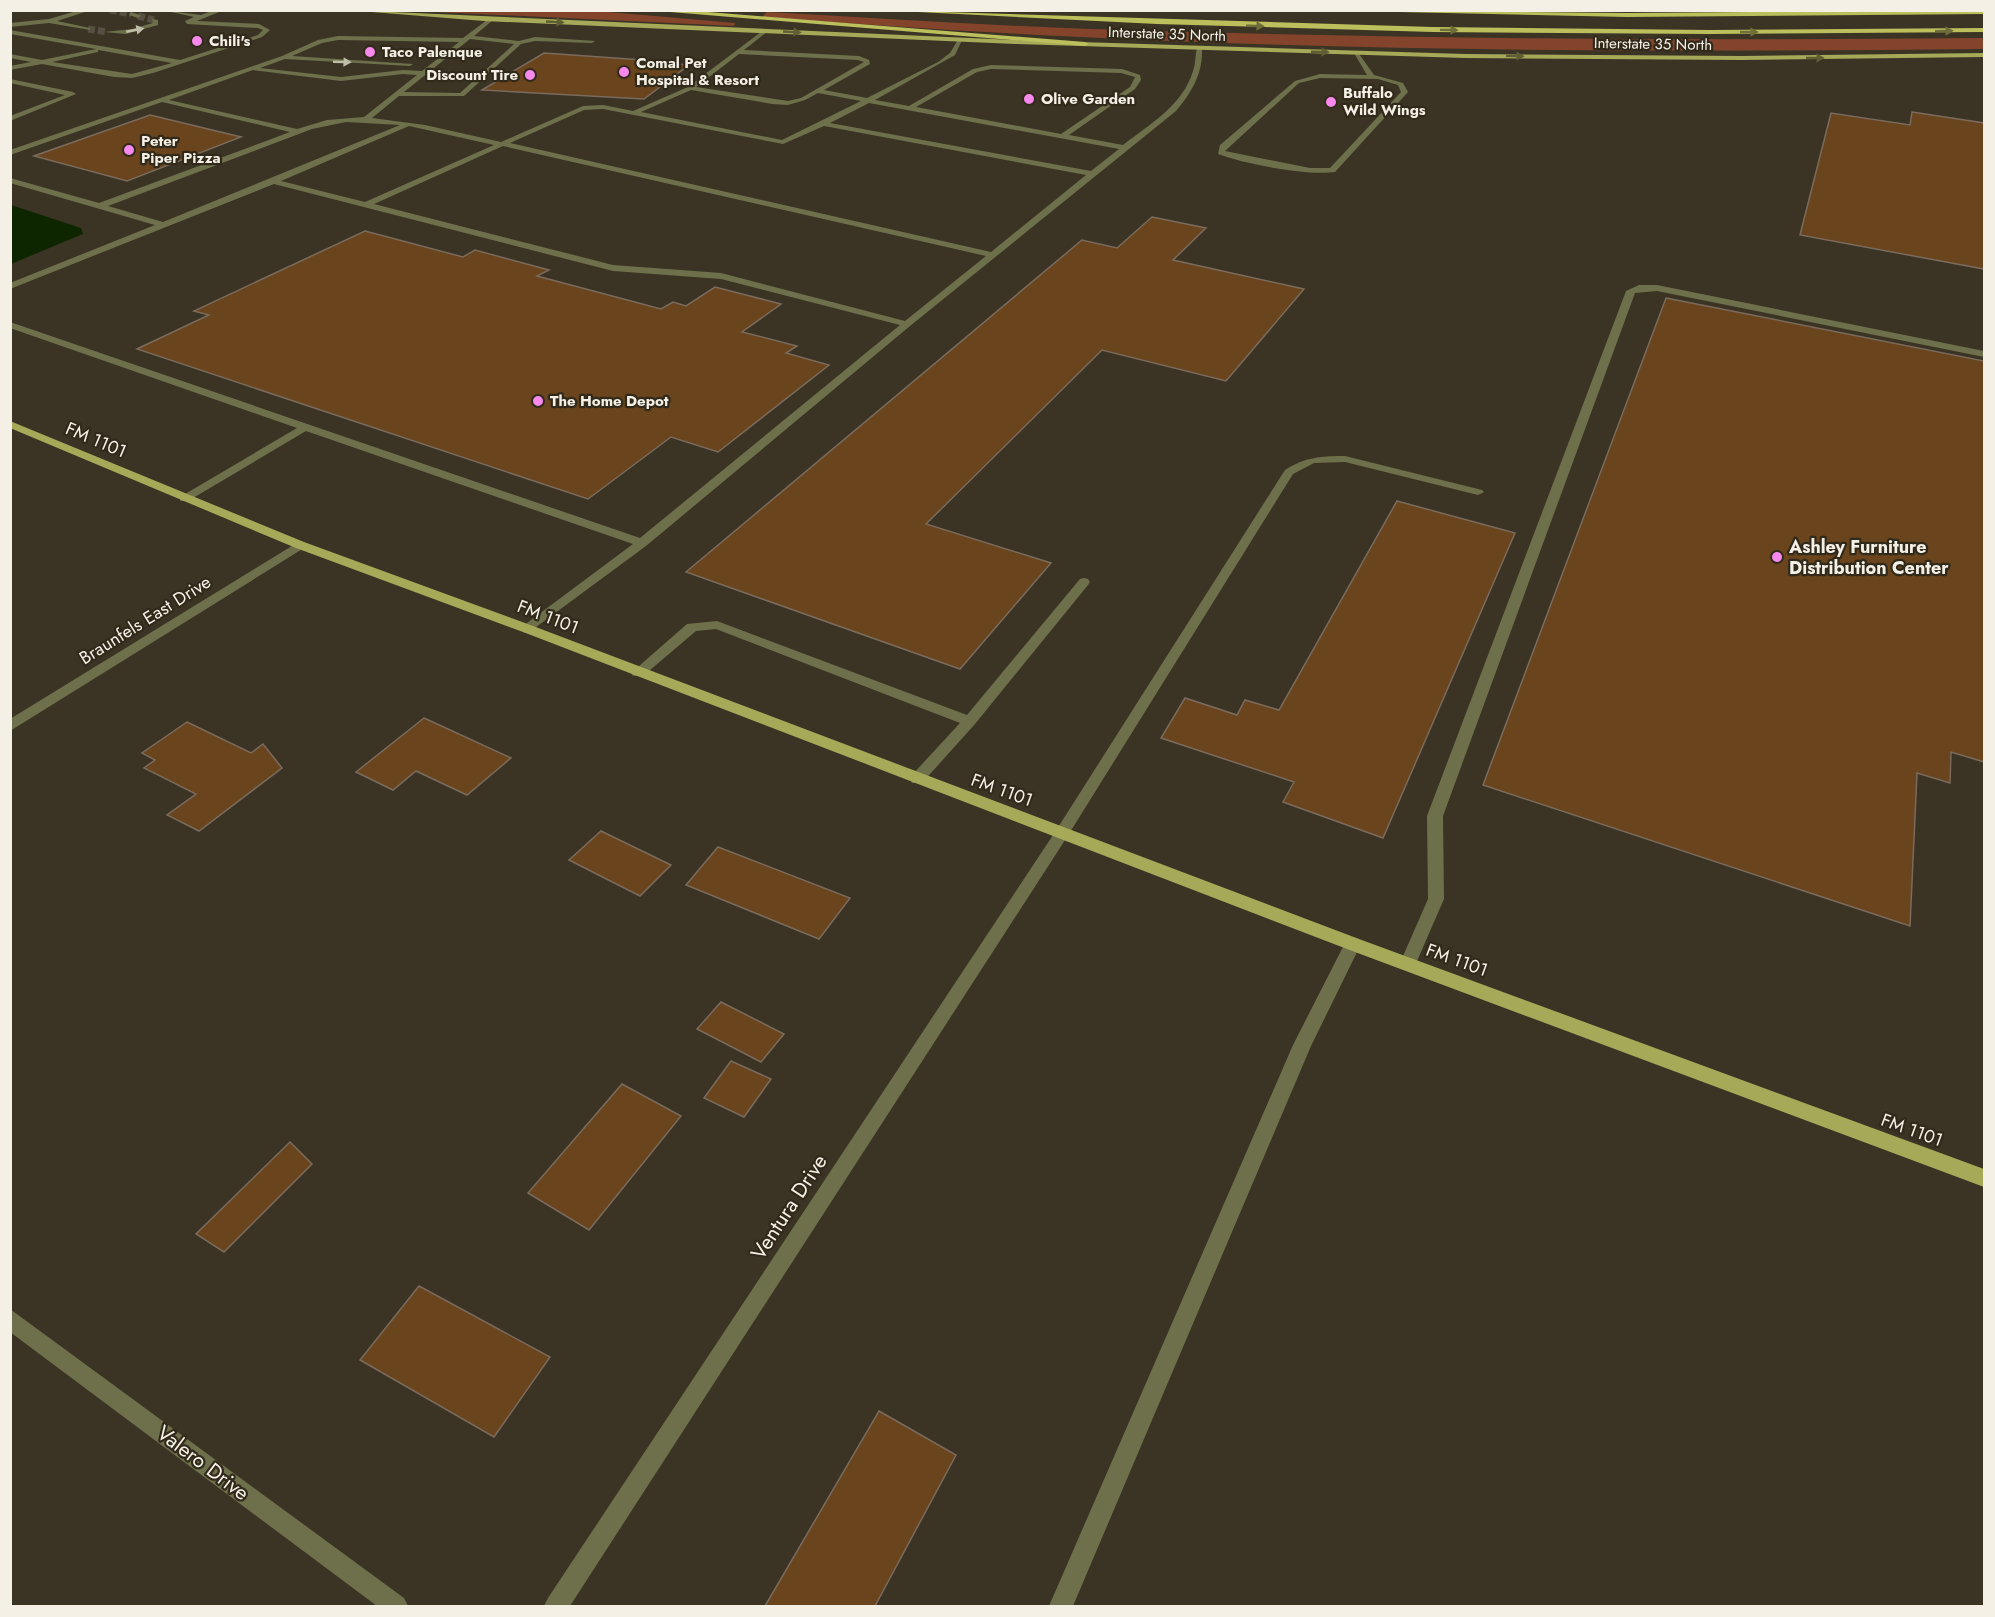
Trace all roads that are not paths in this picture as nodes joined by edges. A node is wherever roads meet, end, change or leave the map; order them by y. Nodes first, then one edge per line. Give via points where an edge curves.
1 (88, 10) tunnel mouth
2 (165, 10) tunnel mouth
3 (221, 10) edge
4 (350, 10) edge
5 (650, 10) edge
6 (881, 10) edge
7 (1310, 10) edge
8 (1557, 10) edge
9 (1984, 12) edge
10 (1469, 14) junction
11 (201, 17) junction
12 (154, 20) dead end
13 (491, 20) junction
14 (49, 21) junction
15 (12, 24) edge
16 (88, 29) tunnel mouth
17 (1984, 30) edge
18 (765, 31) junction
19 (10, 32) edge
20 (107, 32) tunnel mouth
21 (30, 36) junction
22 (468, 38) junction
23 (961, 39) junction
24 (592, 41) dead end
25 (10, 42) edge
26 (519, 43) junction
27 (1085, 44) junction
28 (104, 49) junction
29 (1199, 49) junction
30 (740, 52) junction
31 (1357, 53) junction
32 (10, 56) edge
33 (1984, 56) edge
34 (284, 57) junction
35 (40, 62) junction
36 (180, 63) junction
37 (435, 65) junction
38 (10, 68) edge
39 (252, 68) junction
40 (425, 73) junction
41 (1372, 76) junction
42 (10, 81) edge
43 (690, 88) junction
44 (817, 91) junction
45 (398, 94) junction
46 (161, 100) junction
47 (865, 100) junction
48 (10, 106) edge
49 (910, 108) junction
50 (33, 111) junction
51 (634, 113) junction
52 (10, 119) edge
53 (365, 120) junction
54 (823, 124) junction
55 (406, 125) junction
56 (297, 131) junction
57 (1063, 136) junction
58 (500, 144) junction
59 (1125, 148) junction
60 (10, 153) edge
61 (1093, 174) junction
62 (10, 180) edge
63 (273, 181) junction
64 (365, 205) junction
65 (100, 206) junction
66 (164, 225) junction
67 (993, 255) junction
68 (10, 286) edge
69 (907, 324) junction
70 (10, 325) edge
71 (1984, 354) edge
72 (10, 424) edge
73 (307, 426) junction
74 (1478, 492) dead end
75 (184, 499) junction
76 (642, 543) junction
77 (300, 545) junction
78 (1084, 582) dead end
79 (528, 629) junction
80 (638, 673) junction
81 (970, 722) junction
82 (10, 726) edge
83 (917, 779) junction
84 (1062, 833) junction
85 (1353, 944) junction
86 (1408, 963) junction
87 (1984, 1178) edge
88 (10, 1318) edge
89 (396, 1606) edge
90 (556, 1606) edge
91 (1061, 1606) edge

1 - 14 street
2 - 11 street
3 - 11 street
4 - 13 main road, Interstate 35 North
5 - 27 highway
6 -> 17 highway via 1160,23 1473,31
7 - 10 highway
8 - 10 highway
9 - 10 highway
11 - 36 street via 187,22 259,26 267,30 260,36
20 -> 12 street via 148,28 156,24
13 -> 18 main road, Interstate 35 North
13 - 22 street
14 - 15 street
14 - 16 street
18 -> 23 main road, Interstate 35 North
18 - 30 street
19 - 21 street
21 - 25 street
21 - 28 street
22 - 26 street
22 - 34 street via 338,38 320,41
22 - 37 street
23 - 27 main road, Interstate 35 North
23 - 47 street via 958,49 946,58
24 - 26 street via 534,39
26 - 45 street via 462,95
27 - 29 main road, Interstate 35 North
28 - 35 street
28 - 36 street
29 -> 31 main road, Interstate 35 North
29 - 59 street via 1198,71 1181,101
30 - 43 street
30 - 44 street via 868,62
31 -> 33 main road, Interstate 35 North via 1742,58
31 - 41 street
32 - 35 street
34 -> 37 street
34 - 39 street
35 - 36 street via 125,76
35 - 38 street
37 - 40 street
39 - 40 street via 341,79
39 - 46 street
40 - 45 street
41 - 41 street via 1301,79 1221,152 1310,170 1332,170 1405,92 1397,82
42 - 50 street via 73,94
43 - 44 street via 777,103 799,101
43 - 51 street
44 - 47 street
45 - 53 street
46 - 56 street
46 - 60 street
47 - 49 street
47 - 54 street
48 - 50 street
49 - 57 street
49 - 57 street via 975,70 991,67 1122,71 1138,76 1133,88
50 - 52 street
51 - 54 street via 783,142
51 - 58 street via 596,106 583,108
53 - 55 street
53 - 56 street via 329,122
54 - 61 street
55 - 58 street
55 - 63 street
56 - 65 street
57 - 59 street
58 - 64 street
58 - 67 street
59 - 61 street
61 - 67 street
62 - 65 street
63 - 64 street
63 - 66 street
64 - 69 street via 614,268 721,276
65 - 66 street
66 - 68 street
67 - 69 street
69 - 76 street
70 - 73 street
71 - 86 street via 1657,288 1631,291 1439,806 1436,899
72 - 75 main road, FM 1101 / FM 1101
73 - 75 street
73 - 76 street
74 - 84 street, Ventura Drive via 1345,459 1314,460 1289,472
75 - 77 main road, FM 1101 / FM 1101
76 - 79 street
77 - 79 main road, FM 1101 / FM 1101
77 - 82 street, Braunfels East Drive
78 - 81 street
79 - 80 main road, FM 1101 / FM 1101
80 - 81 street via 692,627 717,625
80 - 83 main road, FM 1101 / FM 1101
81 - 83 street
83 - 84 main road, FM 1101 / FM 1101
84 - 85 main road, FM 1101 / FM 1101
84 - 90 street, Ventura Drive
85 - 86 main road, FM 1101 / FM 1101
85 - 91 street via 1302,1045
86 - 87 main road, FM 1101 / FM 1101
88 - 89 street, Valero Drive

